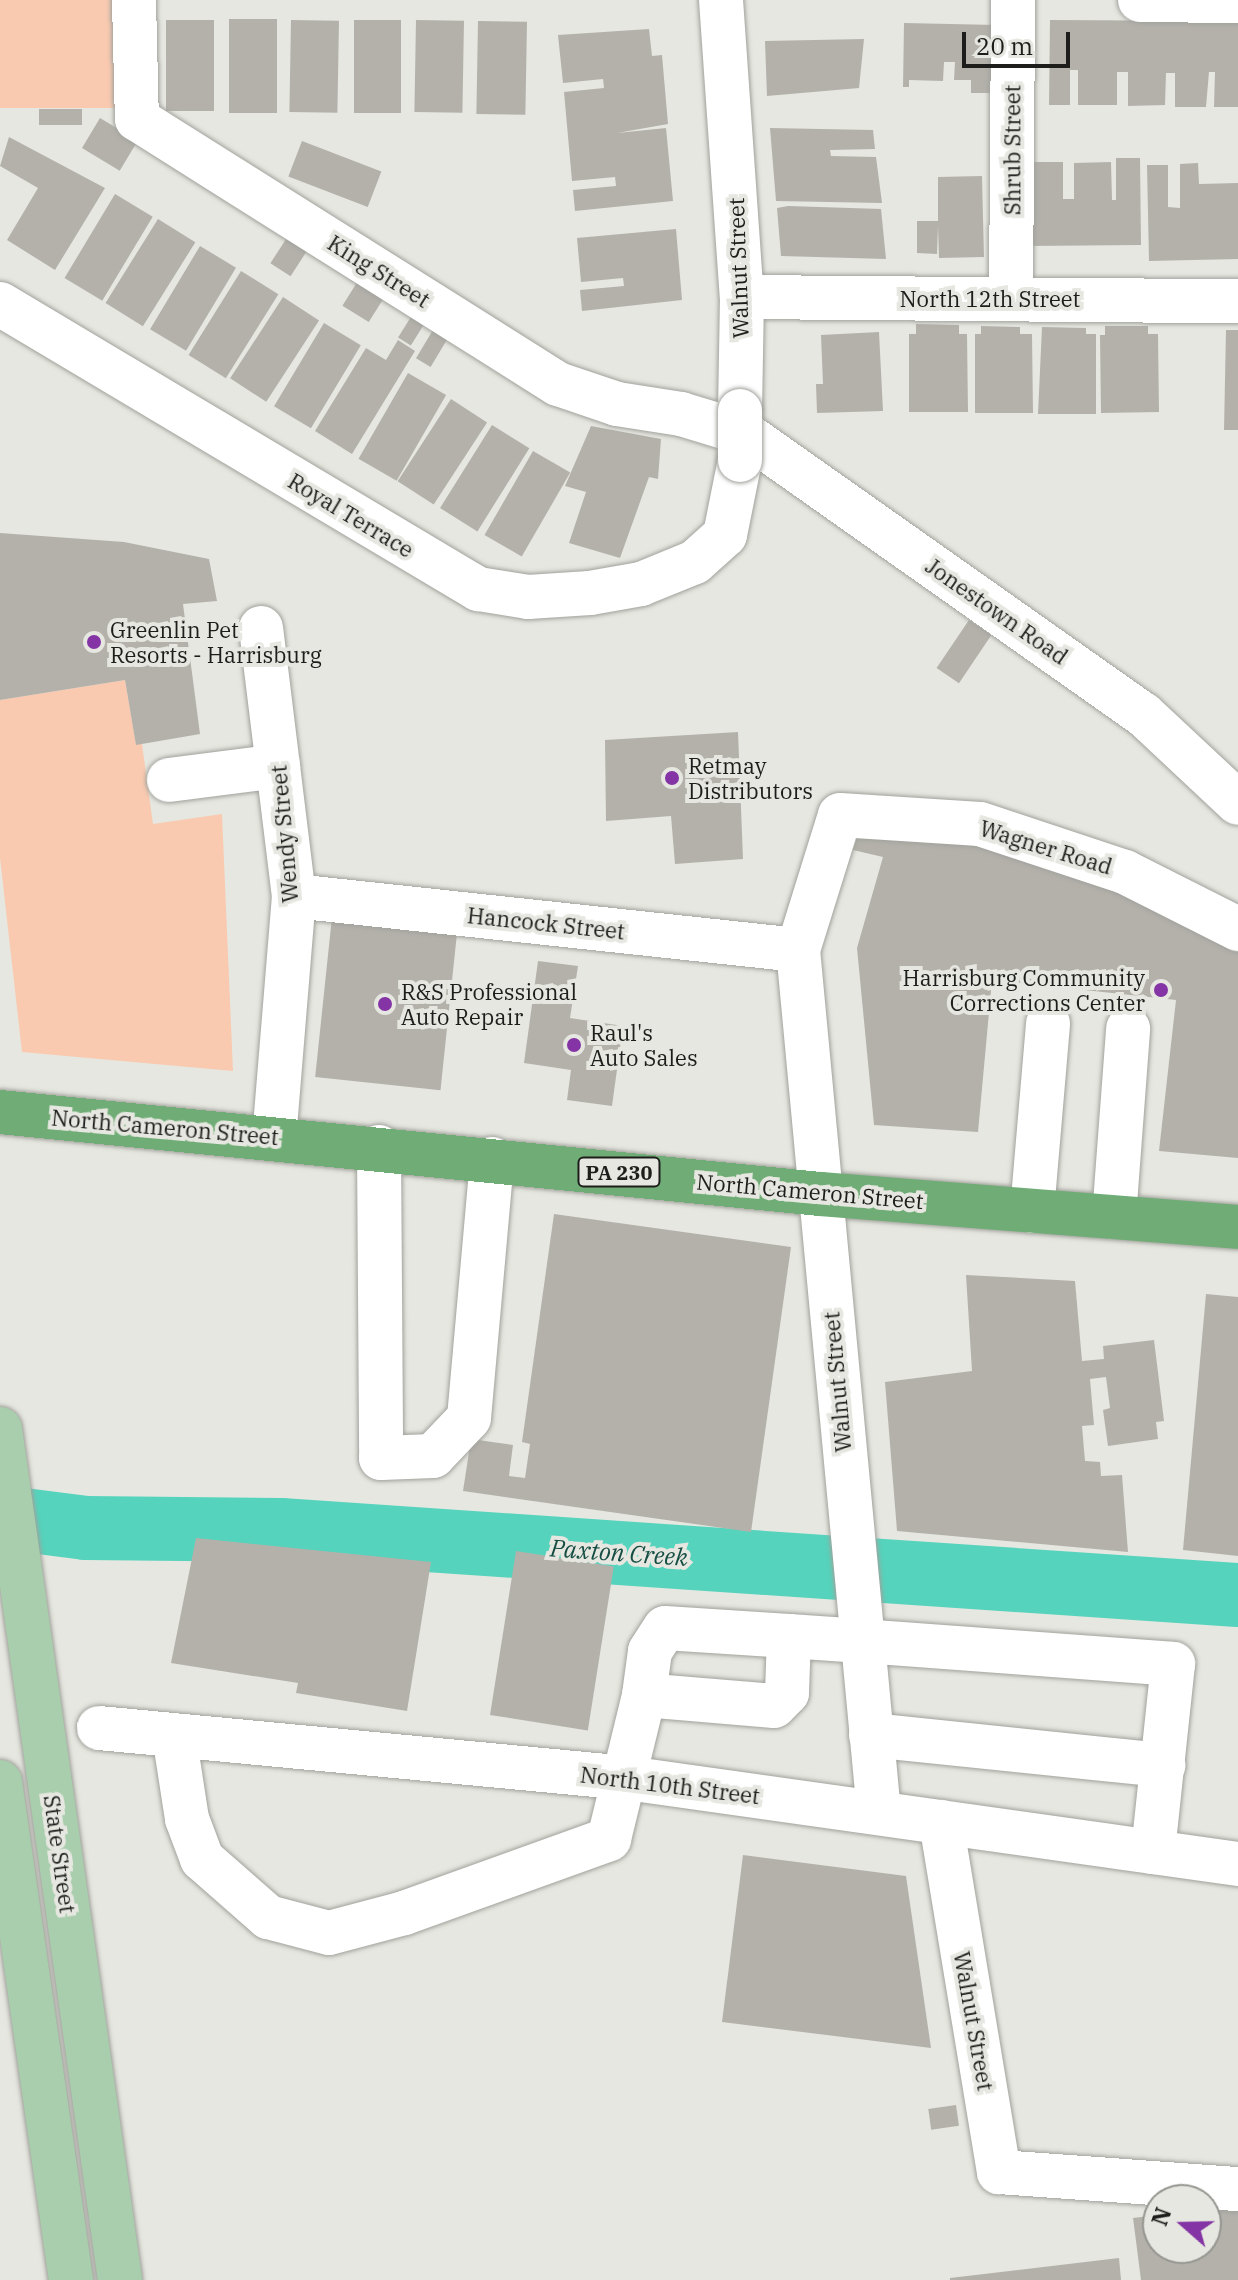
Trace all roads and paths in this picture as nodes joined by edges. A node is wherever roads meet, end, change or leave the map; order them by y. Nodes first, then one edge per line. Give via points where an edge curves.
1 (134, 0) edge
2 (721, 0) edge
3 (1013, 0) edge
4 (1140, 0) edge
5 (1238, 1) edge
6 (742, 297) junction
7 (1011, 299) junction
8 (1238, 301) edge
9 (0, 304) edge
10 (741, 435) junction
11 (725, 535) joint
12 (261, 628) dead end
13 (278, 766) junction
14 (169, 780) dead end
15 (1238, 803) edge
16 (294, 896) junction
17 (1238, 929) edge
18 (798, 950) junction
19 (1048, 1024) dead end
20 (1128, 1029) dead end
21 (0, 1112) edge
22 (274, 1137) junction
23 (379, 1147) junction
24 (492, 1159) junction
25 (820, 1194) junction
26 (1032, 1211) junction
27 (1114, 1217) junction
28 (1238, 1227) edge
29 (0, 1429) edge
30 (789, 1636) junction
31 (862, 1641) junction
32 (644, 1695) junction
33 (99, 1728) dead end
34 (174, 1735) junction
35 (871, 1735) junction
36 (1163, 1765) junction
37 (627, 1778) junction
38 (0, 1782) edge
39 (879, 1813) junction
40 (941, 1822) junction
41 (1153, 1852) junction
42 (1238, 1864) edge
43 (1238, 2189) edge
44 (71, 2280) edge
45 (120, 2280) edge

1 - 10 street, King Street via 137,119 558,384 617,404 681,414
2 - 6 street, Walnut Street
3 - 7 street, Shrub Street
4 - 5 street
6 - 7 street, North 12th Street
6 - 10 street, Walnut Street
7 - 8 street, North 12th Street
9 - 11 street, Royal Terrace via 478,589 528,597 641,584 695,562
10 - 11 street, Walnut Street
10 - 15 street, Jonestown Road via 1143,714
12 - 13 street, Wendy Street
13 - 14 street
13 - 16 street, Wendy Street
16 - 18 street, Hancock Street
16 - 22 street, Wendy Street
17 - 18 street, Wagner Road via 1125,872 980,824 840,815
18 - 25 street, Walnut Street
19 - 26 street
20 - 27 street
21 - 22 highway, North Cameron Street / PA 230
22 - 23 highway, North Cameron Street / PA 230
23 - 24 highway, North Cameron Street / PA 230
23 - 24 street via 381,1458 433,1456 469,1418
24 - 25 highway, North Cameron Street / PA 230
25 - 26 highway, North Cameron Street / PA 230
25 - 31 street, Walnut Street
26 - 27 highway, North Cameron Street / PA 230
27 - 28 highway, North Cameron Street / PA 230
29 - 45 main road, State Street
30 - 31 street
30 - 32 street via 665,1628 650,1651
30 - 32 street via 787,1693 774,1706
31 - 35 street, Walnut Street
31 - 36 street via 1173,1664
32 - 37 street
33 - 34 street, North 10th Street
34 - 37 street, North 10th Street
34 - 37 street via 187,1819 202,1859 268,1917 329,1933 404,1913 609,1839
35 - 36 street
35 - 39 street, Walnut Street
36 - 41 street
37 - 39 street, North 10th Street
38 - 44 main road
39 - 40 street, North 10th Street
40 - 41 street, North 10th Street
40 - 43 street, Walnut Street via 999,2172
41 - 42 street, North 10th Street

